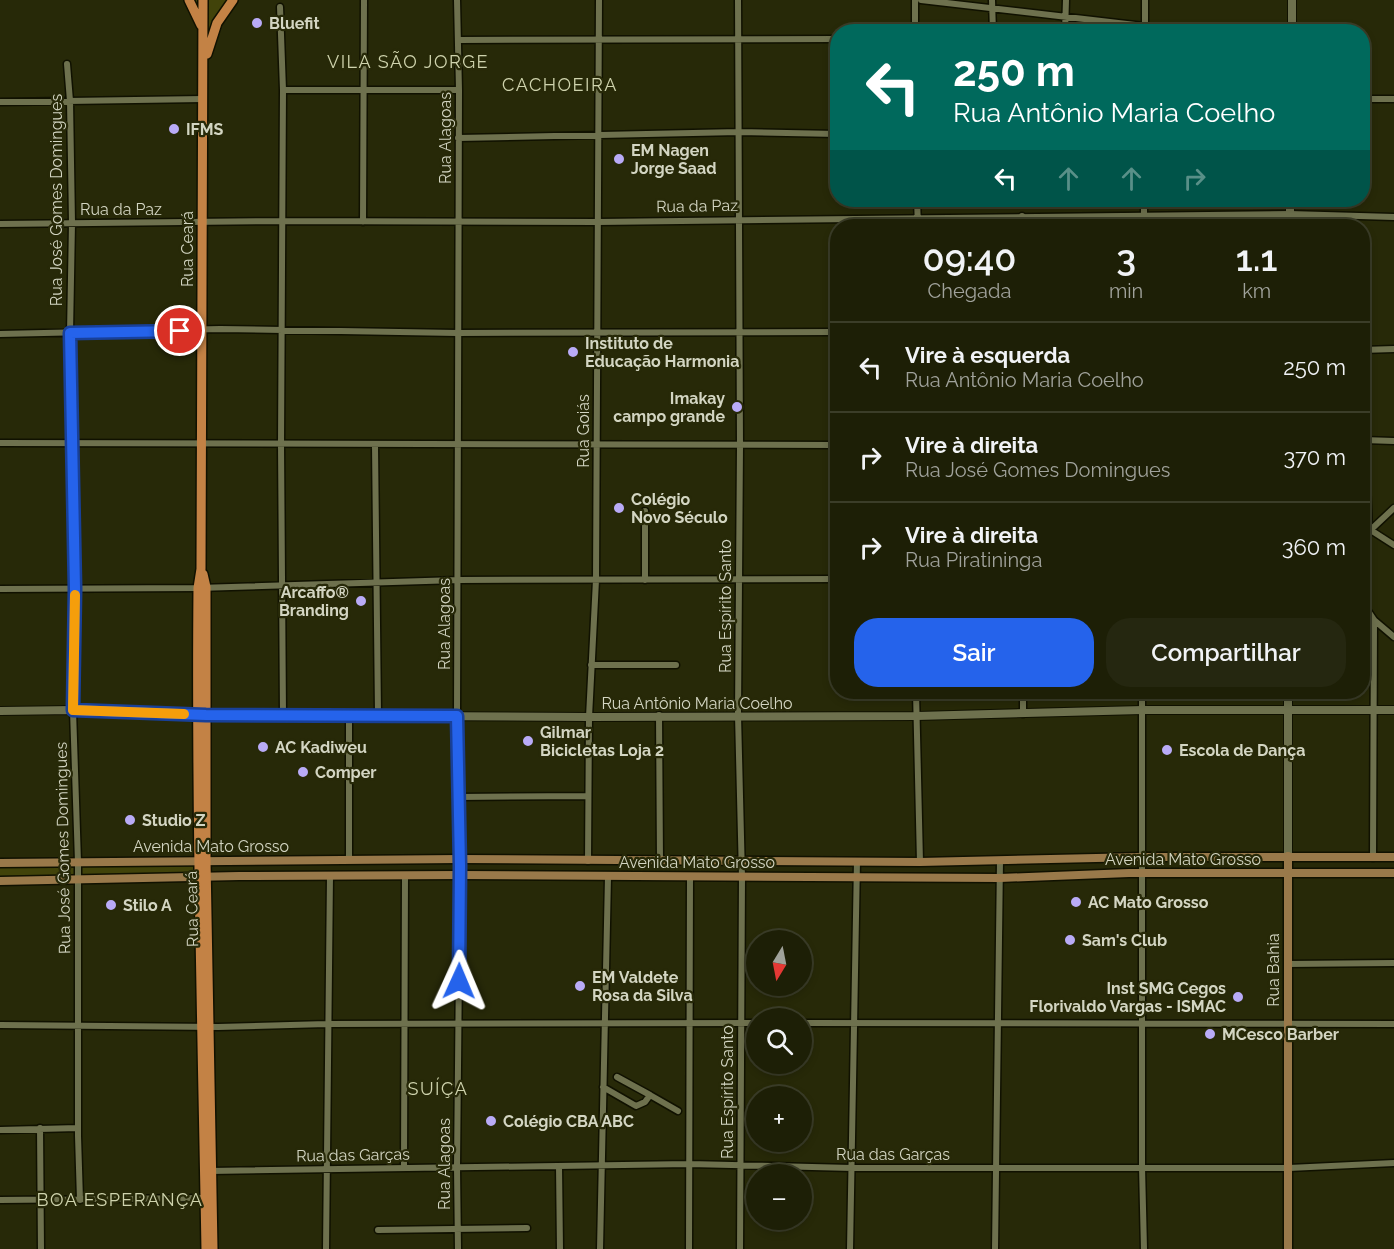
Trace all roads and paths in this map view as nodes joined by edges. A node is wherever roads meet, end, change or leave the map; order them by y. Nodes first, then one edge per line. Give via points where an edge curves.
1 (189, 0) edge
2 (203, 0) edge
3 (233, 0) edge
4 (364, 0) edge
5 (457, 0) edge
6 (599, 0) edge
7 (738, 0) edge
8 (915, 0) edge
9 (921, 0) edge
10 (992, 0) edge
11 (1066, 0) edge
12 (1144, 0) edge
13 (1292, 0) edge
14 (280, 8) dead end
15 (992, 8) junction
16 (1065, 18) junction
17 (915, 24) edge
18 (993, 24) edge
19 (1065, 24) edge
20 (1108, 24) edge
21 (1144, 24) edge
22 (1292, 24) edge
23 (203, 30) junction
24 (830, 39) edge
25 (459, 40) junction
26 (600, 40) junction
27 (738, 40) junction
28 (204, 62) junction
29 (67, 64) dead end
30 (363, 89) junction
31 (283, 90) junction
32 (459, 90) junction
33 (203, 99) junction
34 (1370, 99) edge
35 (1394, 99) edge
36 (70, 101) junction
37 (0, 102) edge
38 (739, 132) junction
39 (599, 133) junction
40 (830, 134) edge
41 (458, 138) junction
42 (917, 207) edge
43 (1144, 207) edge
44 (1290, 207) edge
45 (1290, 214) junction
46 (1022, 216) joint
47 (1144, 216) junction
48 (918, 217) junction
49 (1394, 217) edge
50 (739, 219) junction
51 (1290, 219) edge
52 (282, 221) junction
53 (458, 221) junction
54 (363, 222) junction
55 (598, 222) junction
56 (72, 223) junction
57 (201, 223) junction
58 (0, 224) edge
59 (202, 330) junction
60 (283, 331) junction
61 (739, 332) junction
62 (830, 332) edge
63 (70, 333) junction
64 (457, 333) junction
65 (597, 333) junction
66 (0, 334) edge
67 (1370, 350) edge
68 (1394, 350) edge
69 (1370, 440) edge
70 (1394, 441) edge
71 (0, 443) edge
72 (72, 444) junction
73 (201, 444) junction
74 (281, 444) junction
75 (597, 445) junction
76 (830, 445) edge
77 (375, 446) junction
78 (458, 446) junction
79 (740, 446) junction
80 (1394, 508) edge
81 (645, 511) dead end
82 (1370, 528) edge
83 (1370, 530) edge
84 (1394, 545) edge
85 (739, 579) junction
86 (830, 579) edge
87 (458, 580) junction
88 (596, 580) junction
89 (645, 580) junction
90 (376, 584) junction
91 (282, 586) junction
92 (202, 587) junction
93 (0, 589) edge
94 (75, 589) junction
95 (1370, 614) edge
96 (1374, 620) junction
97 (1394, 637) edge
98 (591, 665) junction
99 (676, 665) dead end
100 (916, 699) edge
101 (1023, 699) edge
102 (1142, 699) edge
103 (1288, 699) edge
104 (73, 710) junction
105 (1142, 710) junction
106 (1288, 710) junction
107 (1394, 710) edge
108 (0, 711) edge
109 (1372, 711) junction
110 (283, 714) junction
111 (349, 714) junction
112 (378, 714) junction
113 (1023, 714) junction
114 (202, 715) junction
115 (659, 715) junction
116 (738, 715) junction
117 (457, 716) junction
118 (916, 716) junction
119 (589, 717) junction
120 (588, 796) junction
121 (458, 797) junction
122 (1142, 856) junction
123 (1288, 856) junction
124 (1394, 857) edge
125 (1373, 858) junction
126 (460, 859) junction
127 (349, 860) junction
128 (400, 860) junction
129 (741, 860) junction
130 (202, 861) junction
131 (252, 861) junction
132 (588, 861) junction
133 (598, 861) junction
134 (660, 861) junction
135 (857, 861) junction
136 (1000, 861) junction
137 (78, 862) junction
138 (920, 862) junction
139 (0, 863) edge
140 (1142, 873) junction
141 (1288, 873) junction
142 (1394, 873) edge
143 (460, 875) junction
144 (239, 876) junction
145 (330, 876) junction
146 (405, 876) junction
147 (579, 876) junction
148 (202, 877) junction
149 (604, 877) junction
150 (742, 877) junction
151 (690, 878) junction
152 (856, 878) junction
153 (1000, 878) junction
154 (78, 879) junction
155 (0, 881) edge
156 (1394, 963) edge
157 (1288, 964) junction
158 (604, 1022) junction
159 (690, 1022) junction
160 (741, 1023) junction
161 (746, 1023) edge
162 (812, 1023) edge
163 (1142, 1023) junction
164 (1287, 1023) junction
165 (327, 1024) junction
166 (404, 1024) junction
167 (459, 1024) junction
168 (854, 1024) junction
169 (998, 1024) junction
170 (1394, 1024) edge
171 (0, 1025) edge
172 (79, 1025) junction
173 (205, 1026) junction
174 (617, 1077) dead end
175 (603, 1087) junction
176 (650, 1095) junction
177 (678, 1111) dead end
178 (40, 1128) junction
179 (78, 1128) junction
180 (0, 1130) edge
181 (1394, 1163) edge
182 (690, 1164) junction
183 (559, 1166) junction
184 (601, 1166) junction
185 (457, 1167) junction
186 (741, 1167) junction
187 (1142, 1167) junction
188 (404, 1168) junction
189 (852, 1168) junction
190 (996, 1168) junction
191 (1289, 1168) junction
192 (326, 1169) junction
193 (208, 1171) junction
194 (209, 1198) junction
195 (0, 1200) edge
196 (40, 1200) junction
197 (80, 1200) junction
198 (527, 1228) dead end
199 (458, 1229) junction
200 (378, 1230) dead end
201 (41, 1249) edge
202 (206, 1249) edge
203 (213, 1249) edge
204 (326, 1249) edge
205 (458, 1249) edge
206 (560, 1249) edge
207 (600, 1249) edge
208 (689, 1249) edge
209 (740, 1249) edge
210 (850, 1249) edge
211 (995, 1249) edge
212 (1144, 1249) edge
213 (1288, 1249) edge

1 - 23 main road
2 - 23 main road, Rua Ceará
3 - 28 main road via 217,23
4 - 30 street
5 - 25 street, Rua Alagoas
6 - 26 street, Rua Goiás
7 - 27 street, Rua Espírito Santo
8 - 17 street
9 - 15 street
10 - 15 street
11 - 16 street
12 - 21 street
13 - 22 street
14 - 31 street
15 - 16 street
15 - 18 street
16 - 19 street
16 - 20 street
23 - 28 main road, Rua Ceará
24 - 27 street
25 - 26 street
25 - 32 street, Rua Alagoas
26 - 27 street
26 - 39 street, Rua Goiás
27 - 38 street, Rua Espírito Santo
28 - 33 main road, Rua Ceará
29 - 36 street, Rua José Gomes Domingues
30 - 31 street
30 - 32 street
30 - 54 street
31 - 52 street
32 - 41 street, Rua Alagoas
33 - 36 street
33 - 57 main road, Rua Ceará
34 - 35 street
36 - 37 street
36 - 56 street, Rua José Gomes Domingues
38 - 39 street
38 - 40 street
38 - 50 street, Rua Espírito Santo
39 - 41 street
39 - 55 street, Rua Goiás
41 - 53 street, Rua Alagoas
42 - 48 street
43 - 47 street
44 - 45 street
45 - 47 street, Rua da Paz
45 - 49 street, Rua da Paz
45 - 51 street
46 - 47 street, Rua da Paz
46 - 48 street, Rua da Paz
48 - 50 street, Rua da Paz
50 - 55 street, Rua da Paz
50 - 61 street, Rua Espírito Santo
52 - 54 street, Rua da Paz
52 - 57 street, Rua da Paz
52 - 60 street
53 - 54 street, Rua da Paz
53 - 55 street, Rua da Paz
53 - 64 street, Rua Alagoas
55 - 65 street, Rua Goiás
56 - 57 street, Rua da Paz
56 - 58 street, Rua da Paz
56 - 63 street, Rua José Gomes Domingues
57 - 59 main road, Rua Ceará
59 - 60 street
59 - 63 street
59 - 73 main road, Rua Ceará
60 - 64 street
60 - 74 street
61 - 62 street
61 - 65 street
61 - 79 street, Rua Espírito Santo
63 - 66 street
63 - 72 street, Rua José Gomes Domingues
64 - 65 street
64 - 78 street, Rua Alagoas
65 - 75 street, Rua Goiás
67 - 68 street
69 - 70 street
71 - 72 street
72 - 73 street
72 - 94 street, Rua José Gomes Domingues
73 - 74 street
73 - 92 main road, Rua Ceará
74 - 77 street
74 - 91 street
75 - 78 street
75 - 79 street
75 - 88 street, Rua Goiás
76 - 79 street
77 - 78 street
77 - 90 street
78 - 87 street, Rua Alagoas
79 - 85 street, Rua Espírito Santo
80 - 82 street
81 - 89 street
83 - 84 street
85 - 86 street
85 - 89 street
85 - 116 street, Rua Espírito Santo
87 - 88 street
87 - 90 street
87 - 117 street, Rua Alagoas
88 - 89 street
88 - 98 street, Rua Goiás
90 - 91 street
90 - 112 street
91 - 92 street
91 - 110 street
92 - 94 street
92 - 114 main road, Rua Ceará
93 - 94 street
94 - 104 street, Rua José Gomes Domingues
95 - 96 street
96 - 97 street
96 - 109 street
98 - 99 street
98 - 119 street, Rua Goiás
100 - 118 street
101 - 113 street
102 - 105 street
103 - 106 street, Rua Bahia
104 - 108 street, Rua Antônio Maria Coelho
104 - 114 street, Rua Antônio Maria Coelho
104 - 137 street, Rua José Gomes Domingues
105 - 106 street, Rua Antônio Maria Coelho
105 - 113 street, Rua Antônio Maria Coelho
105 - 122 street
106 - 109 street, Rua Antônio Maria Coelho
106 - 123 street, Rua Bahia
107 - 109 street, Rua Antônio Maria Coelho
109 - 125 street
110 - 111 street, Rua Antônio Maria Coelho
110 - 114 street, Rua Antônio Maria Coelho
111 - 112 street, Rua Antônio Maria Coelho
111 - 127 street
112 - 117 street, Rua Antônio Maria Coelho
113 - 118 street, Rua Antônio Maria Coelho
114 - 130 main road, Rua Ceará
115 - 116 street, Rua Antônio Maria Coelho
115 - 119 street, Rua Antônio Maria Coelho
115 - 134 street
116 - 118 street, Rua Antônio Maria Coelho
116 - 129 street, Rua Espírito Santo
117 - 119 street, Rua Antônio Maria Coelho
117 - 121 street, Rua Alagoas
118 - 138 street
119 - 120 street, Rua Goiás
120 - 121 street
120 - 132 street, Rua Goiás
121 - 126 street, Rua Alagoas
122 - 123 main road, Avenida Mato Grosso
122 - 136 main road, Avenida Mato Grosso
122 - 140 street
123 - 125 main road, Avenida Mato Grosso
123 - 141 main road, Rua Bahia
124 - 125 main road, Avenida Mato Grosso
126 - 128 main road, Avenida Mato Grosso
126 - 132 main road, Avenida Mato Grosso
126 - 143 street, Rua Alagoas
127 - 128 main road, Avenida Mato Grosso
127 - 131 main road, Avenida Mato Grosso
128 - 146 main road
129 - 134 main road, Avenida Mato Grosso
129 - 135 main road, Avenida Mato Grosso
129 - 150 street, Rua Espírito Santo
130 - 131 main road, Avenida Mato Grosso
130 - 137 main road, Avenida Mato Grosso
130 - 148 main road, Rua Ceará
131 - 144 main road via 242,867
132 - 133 main road, Avenida Mato Grosso
132 - 147 main road
133 - 134 main road, Avenida Mato Grosso
133 - 149 main road via 597,868
135 - 138 main road, Avenida Mato Grosso
135 - 152 street
136 - 138 main road, Avenida Mato Grosso
136 - 153 street
137 - 139 main road, Avenida Mato Grosso
137 - 154 street, Rua José Gomes Domingues
140 - 141 main road, Avenida Mato Grosso
140 - 153 main road, Avenida Mato Grosso
140 - 163 street
141 - 142 main road, Avenida Mato Grosso
141 - 157 main road, Rua Bahia
143 - 146 main road, Avenida Mato Grosso
143 - 147 main road, Avenida Mato Grosso
143 - 167 street, Rua Alagoas
144 - 145 main road, Avenida Mato Grosso
144 - 148 main road, Avenida Mato Grosso
145 - 146 main road, Avenida Mato Grosso
145 - 165 street
146 - 166 street
147 - 149 main road, Avenida Mato Grosso
148 - 154 main road, Avenida Mato Grosso
148 - 173 main road, Rua Ceará
149 - 151 main road, Avenida Mato Grosso
149 - 158 street
150 - 151 main road, Avenida Mato Grosso
150 - 152 main road, Avenida Mato Grosso
150 - 160 street, Rua Espírito Santo
151 - 159 street
152 - 153 main road, Avenida Mato Grosso
152 - 168 street
153 - 169 street
154 - 155 main road, Avenida Mato Grosso
154 - 172 street, Rua José Gomes Domingues
156 - 157 street
157 - 164 main road, Rua Bahia
158 - 159 street
158 - 167 street
158 - 175 street
159 - 160 street
159 - 182 street
160 - 161 street
160 - 186 street, Rua Espírito Santo
162 - 168 street
163 - 164 street
163 - 169 street
163 - 187 street
164 - 170 street
164 - 191 main road, Rua Bahia
165 - 166 street
165 - 173 street
165 - 192 street
166 - 167 street
166 - 188 street
167 - 185 street, Rua Alagoas
168 - 169 street
168 - 189 street
169 - 190 street
171 - 172 street
172 - 173 street
172 - 179 street, Rua José Gomes Domingues
173 - 193 main road, Rua Ceará
174 - 176 street
175 - 176 street via 636,1106
175 - 184 street
176 - 177 street
178 - 179 street
178 - 180 street
178 - 196 street
179 - 197 street, Rua José Gomes Domingues
181 - 191 street, Rua das Garças
182 - 184 street, Rua das Garças
182 - 186 street, Rua das Garças
182 - 208 street
183 - 184 street, Rua das Garças
183 - 185 street, Rua das Garças
183 - 206 street
184 - 207 street
185 - 188 street, Rua das Garças
185 - 199 street, Rua Alagoas
186 - 189 street, Rua das Garças
186 - 209 street, Rua Espírito Santo
187 - 190 street, Rua das Garças
187 - 191 street, Rua das Garças
187 - 212 street
188 - 192 street, Rua das Garças
189 - 190 street, Rua das Garças
189 - 210 street
190 - 211 street
191 - 213 main road, Rua Bahia
192 - 193 street, Rua das Garças
192 - 204 street
193 - 194 main road, Rua Ceará
194 - 197 street
194 - 202 main road, Rua Ceará
194 - 203 main road, Rua Ceará
195 - 196 street
196 - 197 street
196 - 201 street
198 - 199 street
199 - 200 street
199 - 205 street, Rua Alagoas

